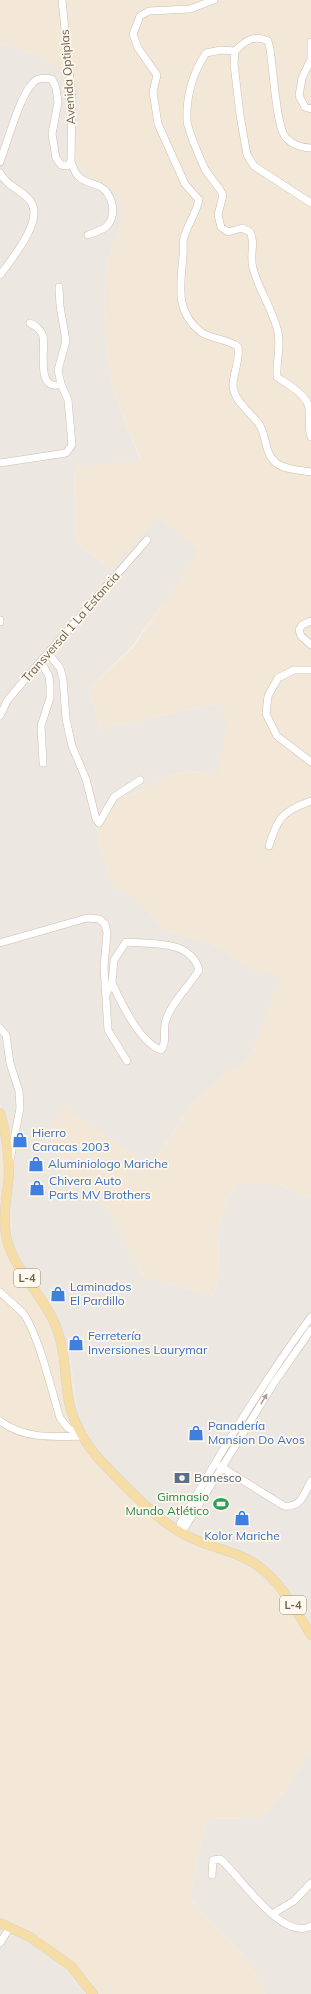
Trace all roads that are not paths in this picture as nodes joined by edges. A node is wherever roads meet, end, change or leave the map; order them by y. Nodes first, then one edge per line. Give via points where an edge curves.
1 (62, 0) edge
2 (214, 0) edge
3 (311, 42) edge
4 (234, 51) junction
5 (311, 109) edge
6 (311, 148) edge
7 (71, 161) junction
8 (0, 162) edge
9 (0, 173) edge
10 (311, 203) edge
11 (88, 235) dead end
12 (0, 275) edge
13 (59, 287) dead end
14 (30, 323) dead end
15 (61, 384) junction
16 (311, 437) edge
17 (0, 463) edge
18 (311, 472) edge
19 (147, 540) dead end
20 (311, 621) edge
21 (311, 644) edge
22 (48, 653) junction
23 (41, 662) junction
24 (311, 670) edge
25 (0, 716) edge
26 (311, 762) edge
27 (43, 763) dead end
28 (140, 780) dead end
29 (311, 801) edge
30 (269, 846) dead end
31 (0, 943) edge
32 (112, 983) junction
33 (106, 994) junction
34 (0, 1028) edge
35 (127, 1061) dead end
36 (0, 1113) edge
37 (9, 1168) junction
38 (0, 1292) edge
39 (311, 1317) edge
40 (311, 1330) edge
41 (0, 1421) edge
42 (82, 1436) junction
43 (214, 1463) junction
44 (221, 1468) junction
45 (311, 1483) edge
46 (179, 1532) junction
47 (311, 1635) edge
48 (212, 1876) dead end
49 (311, 1883) edge
50 (272, 1914) junction
51 (0, 1923) edge
52 (311, 1926) edge
53 (10, 1927) junction
54 (0, 1943) edge
55 (93, 1994) edge

1 - 7 street, Avenida Optiplas via 72,99
2 - 18 street via 190,9 149,11 140,16 133,34 138,48 157,75 153,92 158,124 185,184 199,200 196,214 184,238 179,291 189,319 202,333 232,342 238,347 233,388 242,406 260,425 270,457 285,468
3 - 5 street via 310,59 302,78 299,96 305,107
4 - 6 street via 252,38 260,37 268,41 284,134 291,142 303,148
4 - 10 street via 247,155 254,166
4 - 16 street via 206,53 198,65 188,98 187,122 206,170 223,195 218,215 221,227 228,232 242,228 250,232 254,238 252,267 278,328 280,344 276,363 277,377 304,398 309,407 308,428
7 - 8 street, Avenida Optiplas via 67,166 61,165 56,158 52,134 58,102 56,88 52,79 42,78 32,83 23,99
7 - 11 street via 80,179 99,186 108,193 112,201 112,218 106,227
9 - 12 street via 4,180 31,201 35,210 31,226 18,251
13 - 15 street via 66,341 58,370
14 - 15 street via 37,327 43,337 42,366 47,379 56,386
15 - 17 street via 68,400 72,436 72,444 66,453
19 - 22 street, Transversal 1 La Estancia
20 - 21 street via 302,625 299,630 301,636
22 - 23 street, Transversal 1 La Estancia
22 - 28 street via 60,668 72,746 86,778 99,824 114,797
23 - 25 street, Transversal 1 La Estancia via 7,701
23 - 27 street via 49,676 50,686 50,698 41,726
24 - 26 street via 294,670 278,678 268,696 266,714 277,736
29 - 30 street via 288,812 276,823
31 - 33 street via 87,918 99,919 105,924 107,933 104,967
32 - 32 street via 114,960 126,942 170,945 196,960 199,970 165,1020 165,1046 161,1050 155,1048 140,1034
32 - 33 street
33 - 35 street via 108,1030
34 - 37 street via 6,1035 10,1063 19,1091 20,1108
36 - 37 main road, L-4 via 5,1128
37 - 42 main road, L-4 via 5,1227 8,1243 15,1261 47,1307 55,1325 62,1347 69,1404
38 - 42 street via 23,1314 28,1324 60,1418 68,1428
39 - 43 street via 288,1348
44 -> 40 street via 274,1383
41 - 42 street via 11,1429 26,1434
42 - 46 main road, L-4 via 125,1485
43 - 44 street
43 - 46 street via 180,1524
44 - 45 street via 284,1506 292,1507 300,1503
44 - 46 street via 185,1527
46 - 47 main road, L-4 via 239,1555 266,1571 287,1596
48 - 50 street via 213,1860 220,1859
49 - 50 street via 294,1901
50 - 52 street via 290,1926 300,1929
51 - 53 main road
53 - 54 street
53 - 55 main road via 30,1937 71,1966

